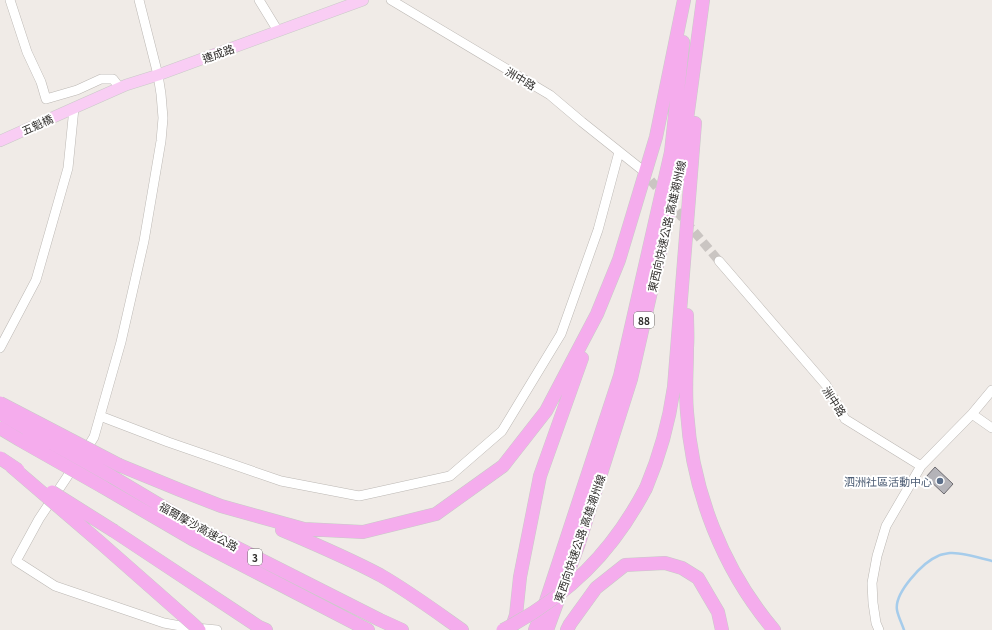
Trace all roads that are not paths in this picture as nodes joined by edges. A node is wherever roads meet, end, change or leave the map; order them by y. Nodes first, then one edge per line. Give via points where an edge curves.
1 (10, 0) edge
2 (139, 0) edge
3 (259, 0) edge
4 (364, 0) edge
5 (391, 0) edge
6 (684, 0) edge
7 (688, 0) edge
8 (703, 0) edge
9 (278, 31) junction
10 (158, 75) junction
11 (120, 88) junction
12 (74, 108) junction
13 (0, 141) edge
14 (619, 152) junction
15 (641, 169) tunnel mouth
16 (685, 246) junction
17 (719, 261) tunnel mouth
18 (597, 314) junction
19 (0, 348) edge
20 (992, 390) edge
21 (0, 403) edge
22 (0, 413) edge
23 (972, 414) junction
24 (100, 416) junction
25 (0, 428) edge
26 (992, 428) edge
27 (0, 458) edge
28 (11, 466) junction
29 (921, 466) junction
30 (115, 471) junction
31 (221, 506) junction
32 (199, 630) edge
33 (217, 630) edge
34 (266, 630) edge
35 (368, 630) edge
36 (402, 630) edge
37 (462, 630) edge
38 (503, 630) edge
39 (511, 630) edge
40 (535, 630) edge
41 (547, 630) edge
42 (567, 630) edge
43 (722, 630) edge
44 (774, 630) edge
45 (879, 630) edge

1 - 11 street via 46,99 77,90 101,79 113,79
2 - 10 street
3 - 9 street
4 - 9 main road, 連成路
5 - 14 street, 洲中路 via 550,95
6 - 18 highway via 656,137 619,260
7 - 40 highway, 東西向快速公路 高雄潮州線 / 88 via 670,152 620,376
8 - 16 highway
8 - 41 highway, 東西向快速公路 高雄潮州線 / 88 via 682,156 631,379 579,543
9 - 10 main road, 連成路
10 - 11 main road, 連成路
10 - 24 street via 163,118 144,241 121,342
11 - 12 main road, 連成路
12 - 13 main road, 五魁橋
12 - 19 street via 68,168 36,280
14 - 15 street, 洲中路
14 - 24 street via 598,230 561,334 502,431 450,476 359,496 281,481
16 - 38 highway, bridge via 671,405 664,440 646,488 617,536 580,578 551,602
16 - 44 highway via 687,411 696,474 708,515 725,554 759,611
17 - 29 street, 洲中路 via 826,385 845,419
18 - 31 highway via 546,411 503,466 436,514 363,532 304,529
18 - 39 highway via 540,476
20 - 23 street
21 - 30 highway, bridge
22 - 30 highway, 福爾摩沙高速公路 / 3, bridge via 27,430
23 - 26 street
23 - 29 street
24 - 33 street via 94,437 39,519 16,561 55,586 164,623
25 - 35 highway, 福爾摩沙高速公路 / 3, bridge via 192,539
27 - 28 highway, bridge
28 - 32 highway, bridge
28 - 34 highway, bridge
29 - 45 street via 886,526 877,556 872,583
30 - 31 highway via 180,490
30 - 36 highway, 福爾摩沙高速公路 / 3 via 200,529
31 - 37 highway via 348,558 412,595
42 - 43 highway via 596,588 625,565 665,563 682,568 698,578 718,612

